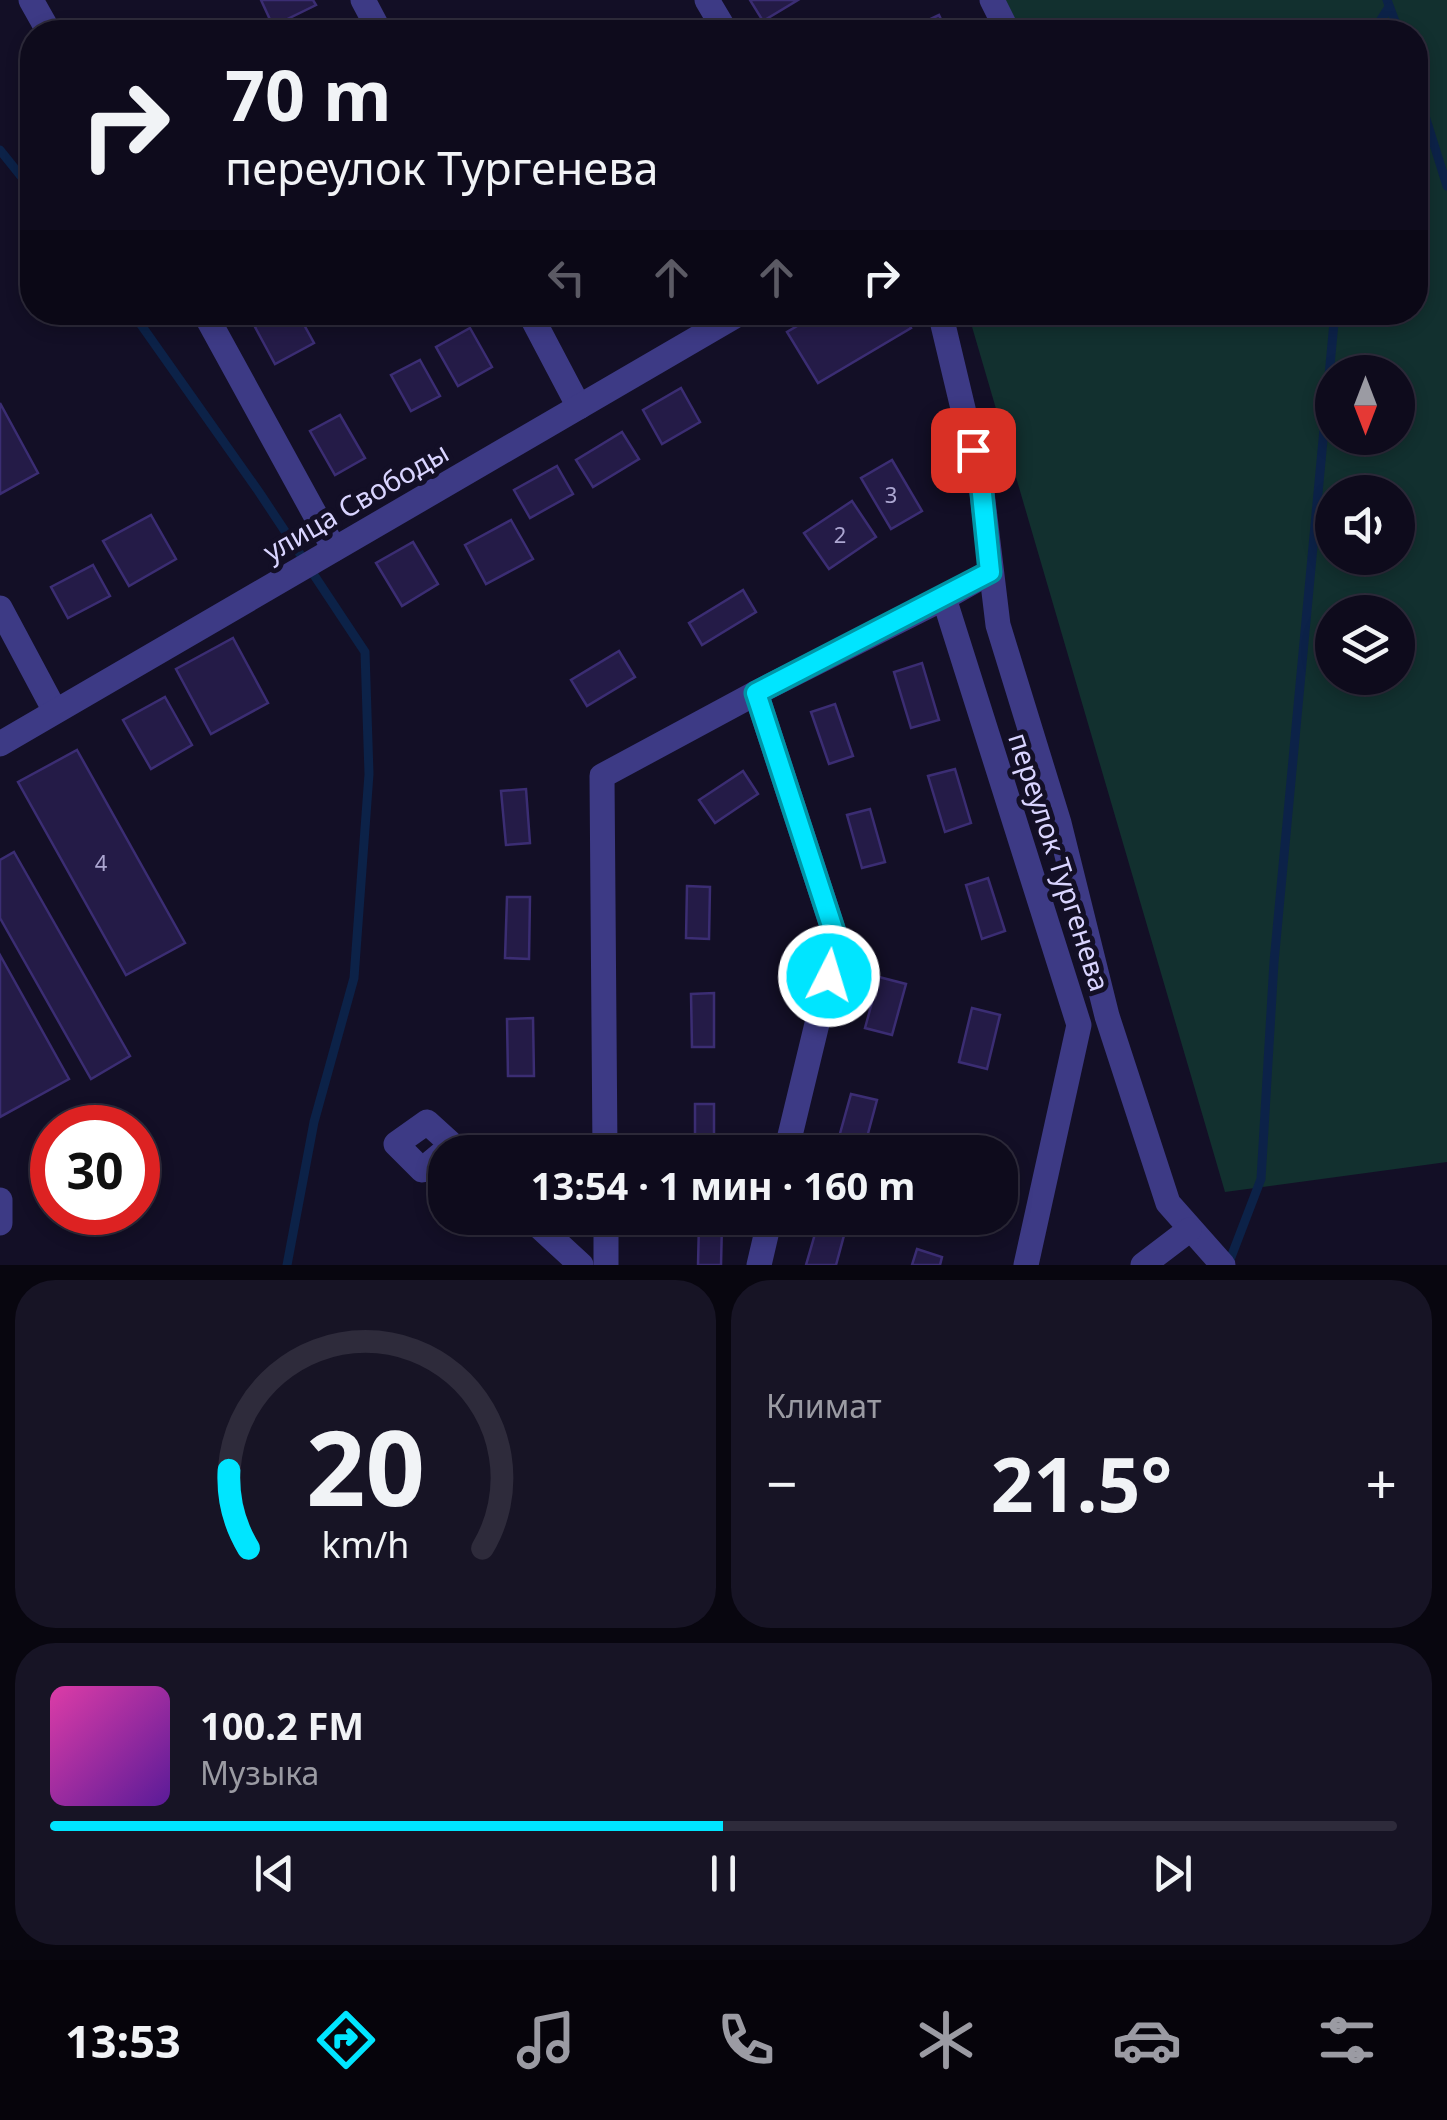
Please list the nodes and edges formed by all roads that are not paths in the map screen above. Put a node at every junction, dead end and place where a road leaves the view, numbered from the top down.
1 (211, 325) edge
2 (536, 325) edge
3 (720, 325) edge
4 (943, 325) edge
5 (579, 407) junction
6 (334, 549) junction
7 (990, 572) junction
8 (944, 598) junction
9 (0, 608) edge
10 (756, 693) junction
11 (56, 711) junction
12 (0, 744) edge
13 (1106, 1016) junction
14 (1079, 1025) junction
15 (605, 1135) edge
16 (790, 1135) edge
17 (0, 1200) edge
18 (0, 1223) edge
19 (1189, 1230) junction
20 (549, 1235) edge
21 (606, 1235) edge
22 (766, 1235) edge
23 (582, 1265) edge
24 (606, 1265) edge
25 (759, 1265) edge
26 (1026, 1265) edge
27 (1143, 1265) edge
28 (1223, 1265) edge

1 - 6 street
2 - 5 street
3 - 5 street, улица Свободы
4 - 7 street
5 - 6 street, улица Свободы
6 - 11 street, улица Свободы
7 - 8 street
7 - 13 street
8 - 10 street
8 - 14 street, переулок Тургенева
9 - 11 street
10 - 15 street
10 - 16 street
11 - 12 street, улица Свободы
13 - 14 street
13 - 19 street
14 - 26 street, переулок Тургенева
17 - 18 street
19 - 27 street
19 - 28 street
20 - 23 street
21 - 24 street
22 - 25 street

